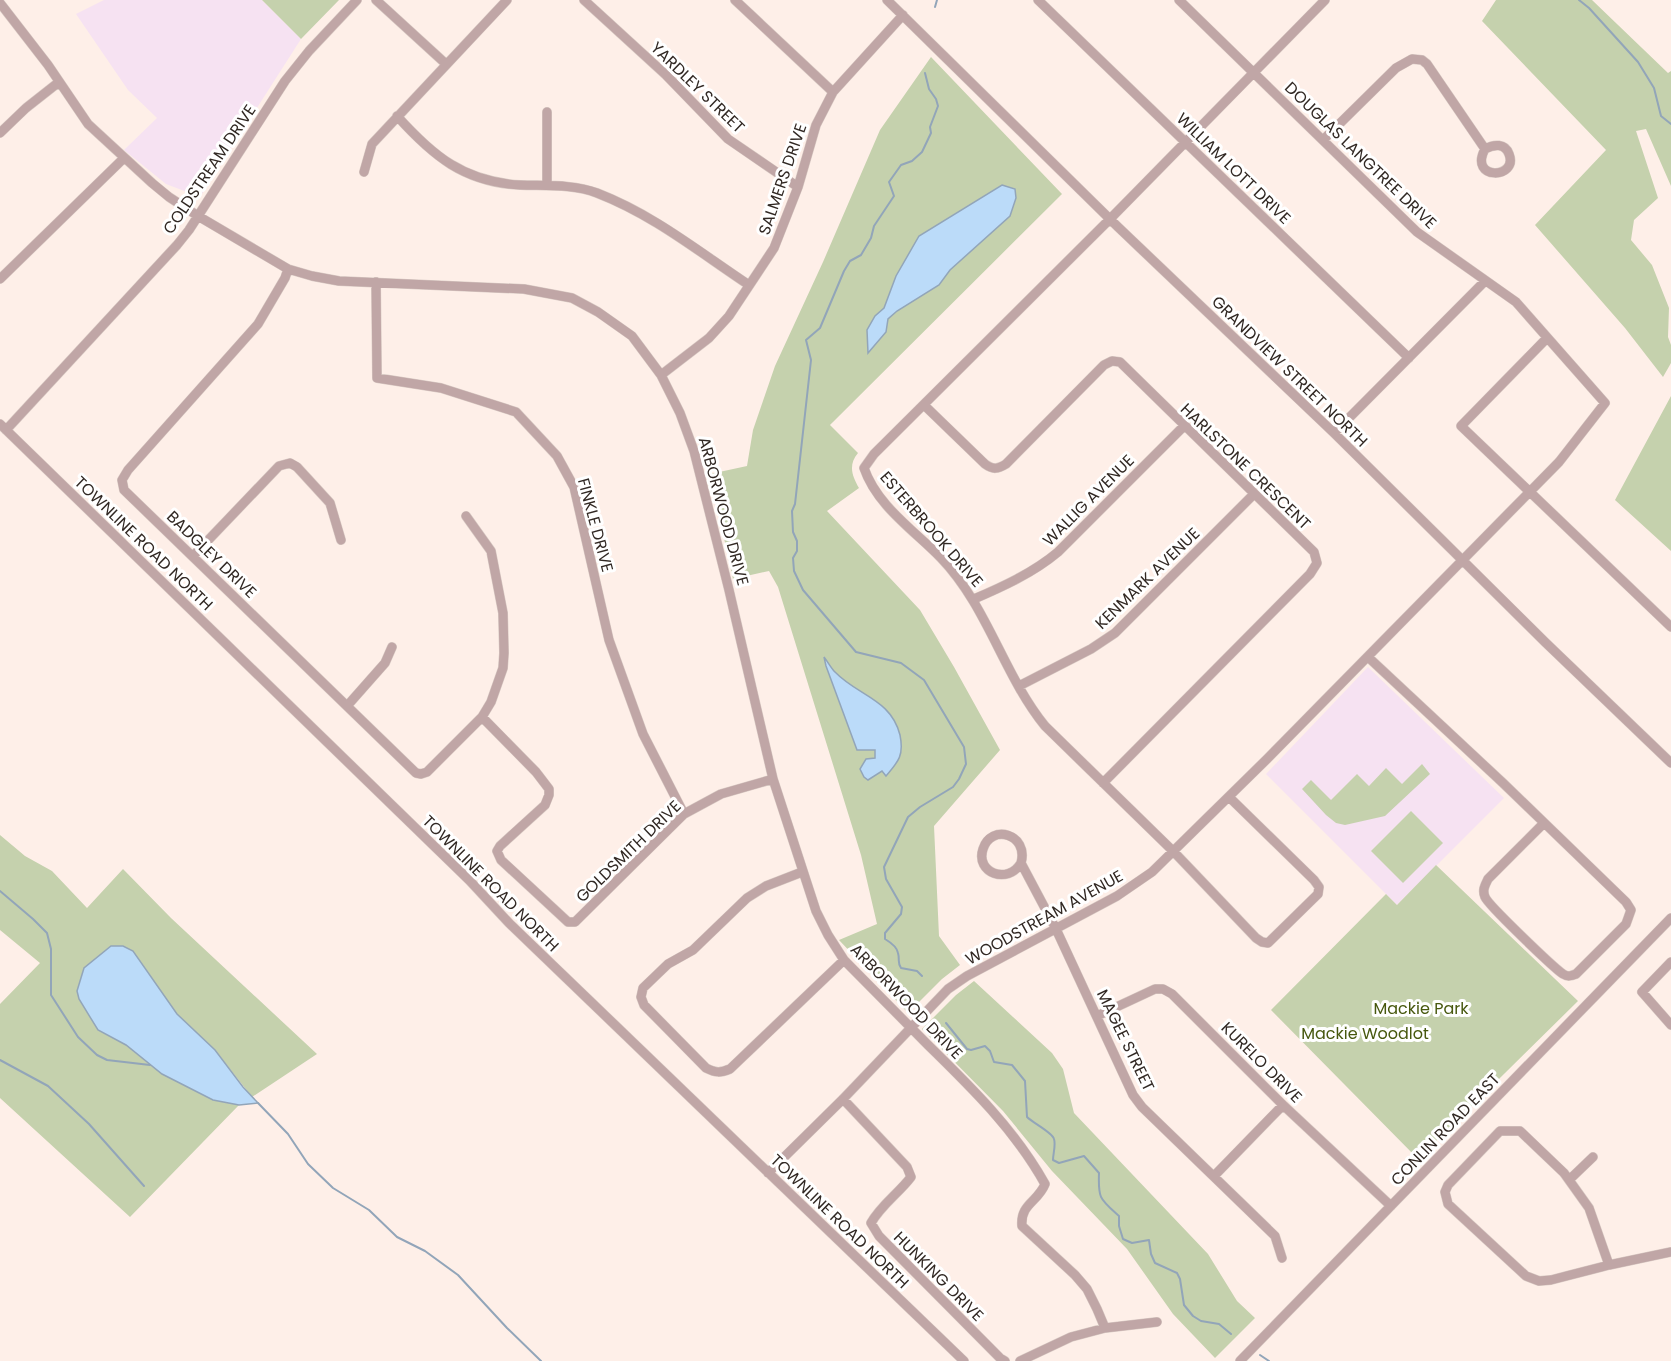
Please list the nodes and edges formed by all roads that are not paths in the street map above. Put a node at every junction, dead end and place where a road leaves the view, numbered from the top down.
1 (357, 0) edge
2 (376, 0) edge
3 (507, 0) edge
4 (584, 0) edge
5 (735, 0) edge
6 (887, 0) edge
7 (1038, 0) edge
8 (1179, 0) edge
9 (1323, 1) edge
10 (1, 2) edge
11 (903, 15) junction
12 (446, 64) junction
13 (1253, 72) junction
14 (59, 82) junction
15 (833, 92) junction
16 (547, 112) dead end
17 (397, 116) junction
18 (0, 133) edge
19 (1323, 140) junction
20 (1185, 143) junction
21 (1485, 149) dead end
22 (124, 158) junction
23 (364, 172) dead end
24 (547, 185) junction
25 (798, 187) junction
26 (198, 216) junction
27 (1110, 219) junction
28 (288, 269) junction
29 (0, 279) edge
30 (1485, 281) junction
31 (376, 282) junction
32 (749, 285) junction
33 (1547, 338) junction
34 (1409, 358) junction
35 (661, 375) junction
36 (924, 405) junction
37 (1184, 426) junction
38 (3, 427) edge
39 (1334, 433) junction
40 (1530, 492) junction
41 (1254, 494) junction
42 (466, 516) dead end
43 (341, 540) dead end
44 (193, 556) junction
45 (1462, 560) junction
46 (974, 599) junction
47 (1671, 627) edge
48 (392, 647) dead end
49 (1368, 657) junction
50 (1019, 686) junction
51 (347, 706) junction
52 (482, 717) junction
53 (1671, 763) edge
54 (773, 779) junction
55 (1103, 783) junction
56 (1229, 797) junction
57 (684, 814) junction
58 (1544, 823) junction
59 (1174, 852) junction
60 (1022, 863) junction
61 (802, 872) junction
62 (1671, 918) edge
63 (1056, 929) junction
64 (844, 960) junction
65 (1671, 962) edge
66 (1097, 1016) junction
67 (1671, 1025) edge
68 (911, 1028) junction
69 (843, 1099) junction
70 (1283, 1105) junction
71 (1593, 1157) dead end
72 (768, 1173) junction
73 (1214, 1176) junction
74 (1569, 1180) junction
75 (1391, 1206) junction
76 (1671, 1252) edge
77 (1282, 1258) dead end
78 (1609, 1265) junction
79 (1157, 1322) dead end
80 (1105, 1328) junction
81 (964, 1361) edge
82 (1005, 1361) edge
83 (1020, 1361) edge
84 (1240, 1361) edge

1 - 26 street, COLDSTREAM DRIVE
2 - 12 street
3 - 12 street
4 - 25 street, YARDLEY STREET
5 - 15 street
6 - 11 street, GRANDVIEW STREET NORTH
7 - 20 street, WILLIAM LOTT DRIVE
8 - 13 street, DOUGLAS LANGTREE DRIVE
9 - 13 street, ESTERBROOK DRIVE
10 - 14 street, ARBORWOOD DRIVE
11 - 15 street, SALMERS DRIVE
11 - 27 street, GRANDVIEW STREET NORTH
12 - 17 street
13 - 19 street, DOUGLAS LANGTREE DRIVE
13 - 20 street, ESTERBROOK DRIVE
14 - 18 street
14 - 22 street, ARBORWOOD DRIVE
15 - 25 street, SALMERS DRIVE
16 - 24 street
17 - 23 street
17 - 24 street
19 - 21 street
19 - 30 street, DOUGLAS LANGTREE DRIVE
20 - 27 street, ESTERBROOK DRIVE
20 - 34 street, WILLIAM LOTT DRIVE
22 - 26 street, ARBORWOOD DRIVE
22 - 29 street
24 - 32 street
25 - 32 street, SALMERS DRIVE
26 - 28 street, ARBORWOOD DRIVE
26 - 38 street, COLDSTREAM DRIVE
27 - 36 street, ESTERBROOK DRIVE
27 - 39 street, GRANDVIEW STREET NORTH
28 - 31 street, ARBORWOOD DRIVE
28 - 44 street, BADGLEY DRIVE
30 - 33 street, DOUGLAS LANGTREE DRIVE
30 - 34 street
31 - 35 street, ARBORWOOD DRIVE
31 - 57 street, FINKLE DRIVE
32 - 35 street, SALMERS DRIVE
33 - 40 street, DOUGLAS LANGTREE DRIVE
33 - 40 street
34 - 39 street
35 - 54 street, ARBORWOOD DRIVE
36 - 37 street, HARLSTONE CRESCENT
36 - 46 street, ESTERBROOK DRIVE
37 - 41 street, HARLSTONE CRESCENT
37 - 46 street, WALLIG AVENUE
38 - 72 street, TOWNLINE ROAD NORTH
39 - 45 street, GRANDVIEW STREET NORTH
40 - 45 street, DOUGLAS LANGTREE DRIVE
40 - 47 street
41 - 50 street, KENMARK AVENUE
41 - 55 street, HARLSTONE CRESCENT
42 - 52 street
43 - 44 street
44 - 51 street, BADGLEY DRIVE
45 - 49 street, WOODSTREAM AVENUE
45 - 53 street, GRANDVIEW STREET NORTH
46 - 50 street, ESTERBROOK DRIVE
48 - 51 street
49 - 56 street, WOODSTREAM AVENUE
49 - 58 street
50 - 55 street, ESTERBROOK DRIVE
51 - 52 street, BADGLEY DRIVE
52 - 57 street, GOLDSMITH DRIVE
54 - 57 street, GOLDSMITH DRIVE
54 - 61 street, ARBORWOOD DRIVE
55 - 59 street, ESTERBROOK DRIVE
56 - 59 street, WOODSTREAM AVENUE
56 - 59 street, ESTERBROOK DRIVE
58 - 58 street
59 - 63 street, WOODSTREAM AVENUE
60 - 60 street
60 - 63 street, MAGEE STREET
61 - 64 street, ARBORWOOD DRIVE
61 - 64 street
62 - 75 street, CONLIN ROAD EAST
63 - 66 street, MAGEE STREET
63 - 68 street, WOODSTREAM AVENUE
64 - 68 street, ARBORWOOD DRIVE
65 - 67 street
66 - 70 street, KURELO DRIVE
66 - 73 street, MAGEE STREET
68 - 69 street, WOODSTREAM AVENUE
68 - 80 street, ARBORWOOD DRIVE
69 - 72 street, WOODSTREAM AVENUE
69 - 82 street, HUNKING DRIVE
70 - 73 street
70 - 75 street, KURELO DRIVE
71 - 74 street
72 - 81 street, TOWNLINE ROAD NORTH
73 - 77 street, MAGEE STREET
74 - 78 street
74 - 78 street
75 - 84 street, CONLIN ROAD EAST
76 - 78 street
79 - 80 street
80 - 83 street

